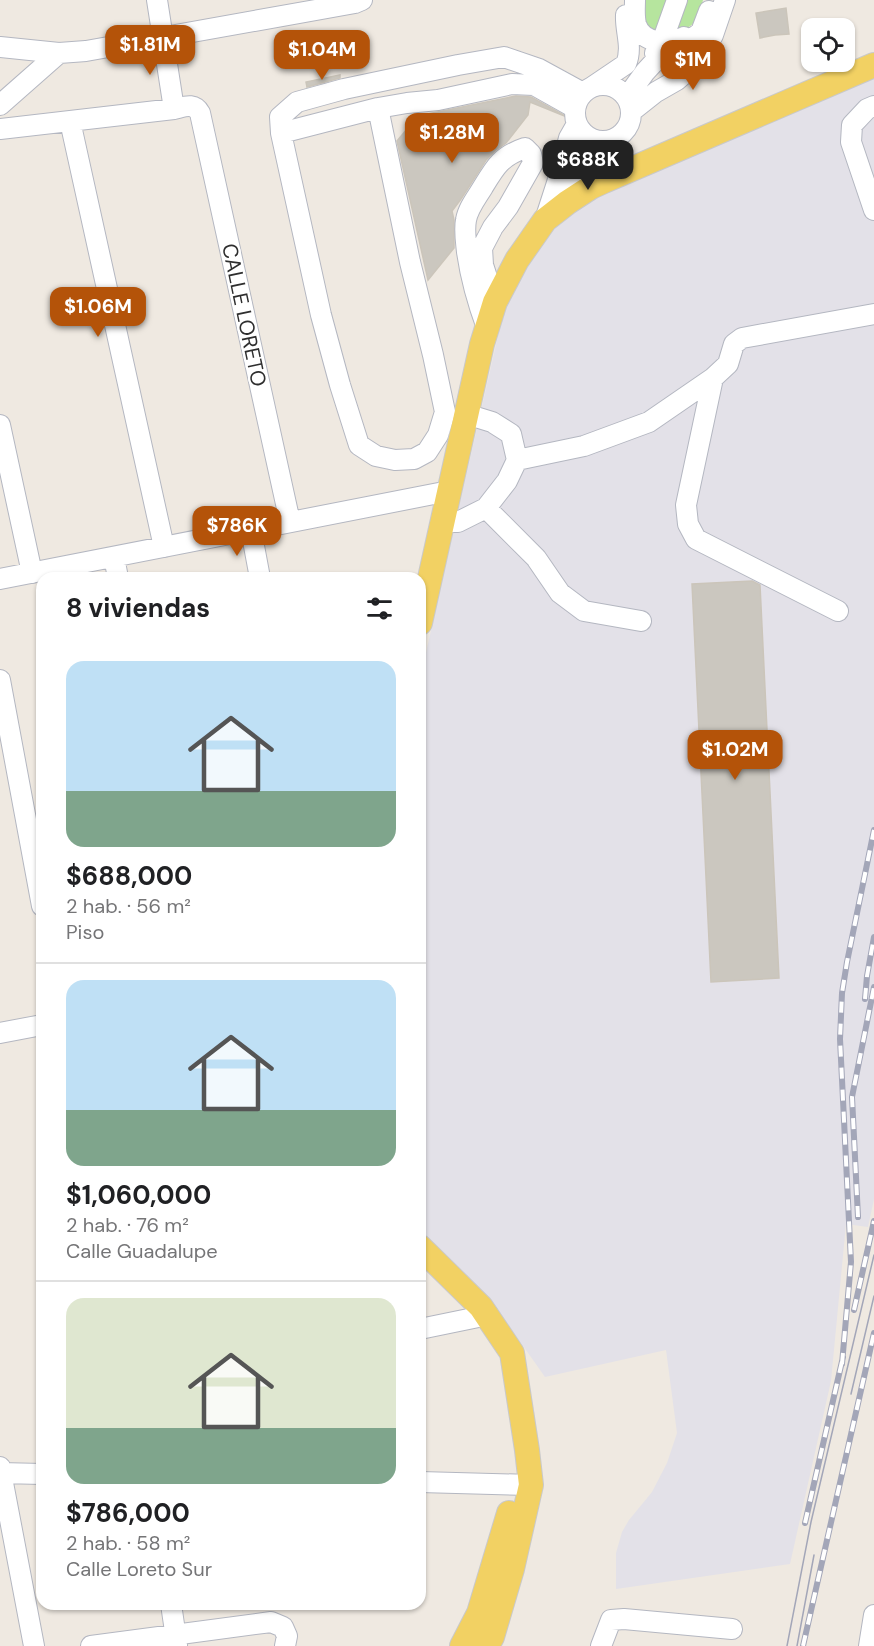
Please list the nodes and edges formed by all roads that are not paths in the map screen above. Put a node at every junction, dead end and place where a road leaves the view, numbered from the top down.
1 (157, 0) edge
2 (362, 0) edge
3 (628, 0) edge
4 (636, 0) edge
5 (677, 0) edge
6 (707, 0) edge
7 (712, 0) edge
8 (725, 0) edge
9 (304, 6) edge
10 (164, 37) junction
11 (662, 42) junction
12 (0, 47) edge
13 (59, 53) junction
14 (504, 57) junction
15 (874, 65) edge
16 (498, 87) junction
17 (623, 98) junction
18 (582, 103) junction
19 (0, 105) edge
20 (874, 106) edge
21 (378, 108) junction
22 (174, 109) junction
23 (70, 122) junction
24 (0, 129) edge
25 (281, 133) junction
26 (600, 141) junction
27 (874, 210) edge
28 (545, 220) junction
29 (474, 250) junction
30 (495, 302) junction
31 (874, 314) edge
32 (487, 328) junction
33 (713, 378) junction
34 (466, 414) junction
35 (0, 425) edge
36 (517, 460) junction
37 (449, 491) junction
38 (486, 508) junction
39 (290, 522) junction
40 (442, 522) junction
41 (251, 530) junction
42 (164, 547) junction
43 (114, 557) junction
44 (36, 572) edge
45 (37, 572) edge
46 (117, 572) edge
47 (259, 572) edge
48 (32, 573) junction
49 (0, 579) edge
50 (426, 595) edge
51 (838, 611) dead end
52 (641, 621) dead end
53 (0, 680) edge
54 (36, 874) edge
55 (36, 1026) edge
56 (0, 1033) edge
57 (426, 1253) edge
58 (488, 1315) junction
59 (426, 1328) edge
60 (0, 1471) edge
61 (36, 1474) edge
62 (426, 1482) edge
63 (525, 1485) junction
64 (172, 1610) edge
65 (874, 1615) edge
66 (732, 1629) dead end
67 (177, 1640) edge
68 (286, 1641) edge
69 (492, 1643) edge
70 (34, 1646) edge
71 (91, 1646) edge
72 (462, 1646) edge
73 (601, 1646) edge
74 (869, 1646) edge

1 - 10 street
2 - 9 street
3 - 18 street
4 - 11 street
5 - 11 street
6 - 11 street
7 - 17 street
8 - 17 street
9 - 10 street
10 - 13 street
10 - 22 street
11 - 17 street
12 - 13 street
13 - 19 street
14 - 16 street
14 - 18 street
14 - 25 street
15 - 28 main road
16 - 18 street
16 - 21 street
17 - 18 street
17 - 26 street
18 - 26 street
18 - 28 street
20 - 27 street
21 - 25 street
21 - 25 street
22 - 23 street
22 - 39 street, CALLE LORETO
23 - 24 street
23 - 42 street
26 - 28 street
28 - 30 main road
29 - 29 street
29 - 30 street
29 - 32 street
30 - 32 main road
31 - 33 street
32 - 34 main road
33 - 36 street
33 - 51 street
34 - 36 street
34 - 37 main road
35 - 48 street
36 - 38 street
37 - 39 street
37 - 40 main road
38 - 40 street
38 - 52 street
39 - 41 street
40 - 50 main road
41 - 42 street
41 - 47 street
42 - 43 street
43 - 45 street
43 - 46 street
44 - 48 street
48 - 49 street
53 - 54 street
55 - 56 street
57 - 58 main road
58 - 59 street
58 - 63 main road
60 - 61 street
60 - 70 street
62 - 63 street
63 - 69 main road
63 - 72 main road
64 - 67 street
65 - 74 street
66 - 73 street
67 - 68 street
67 - 71 street

